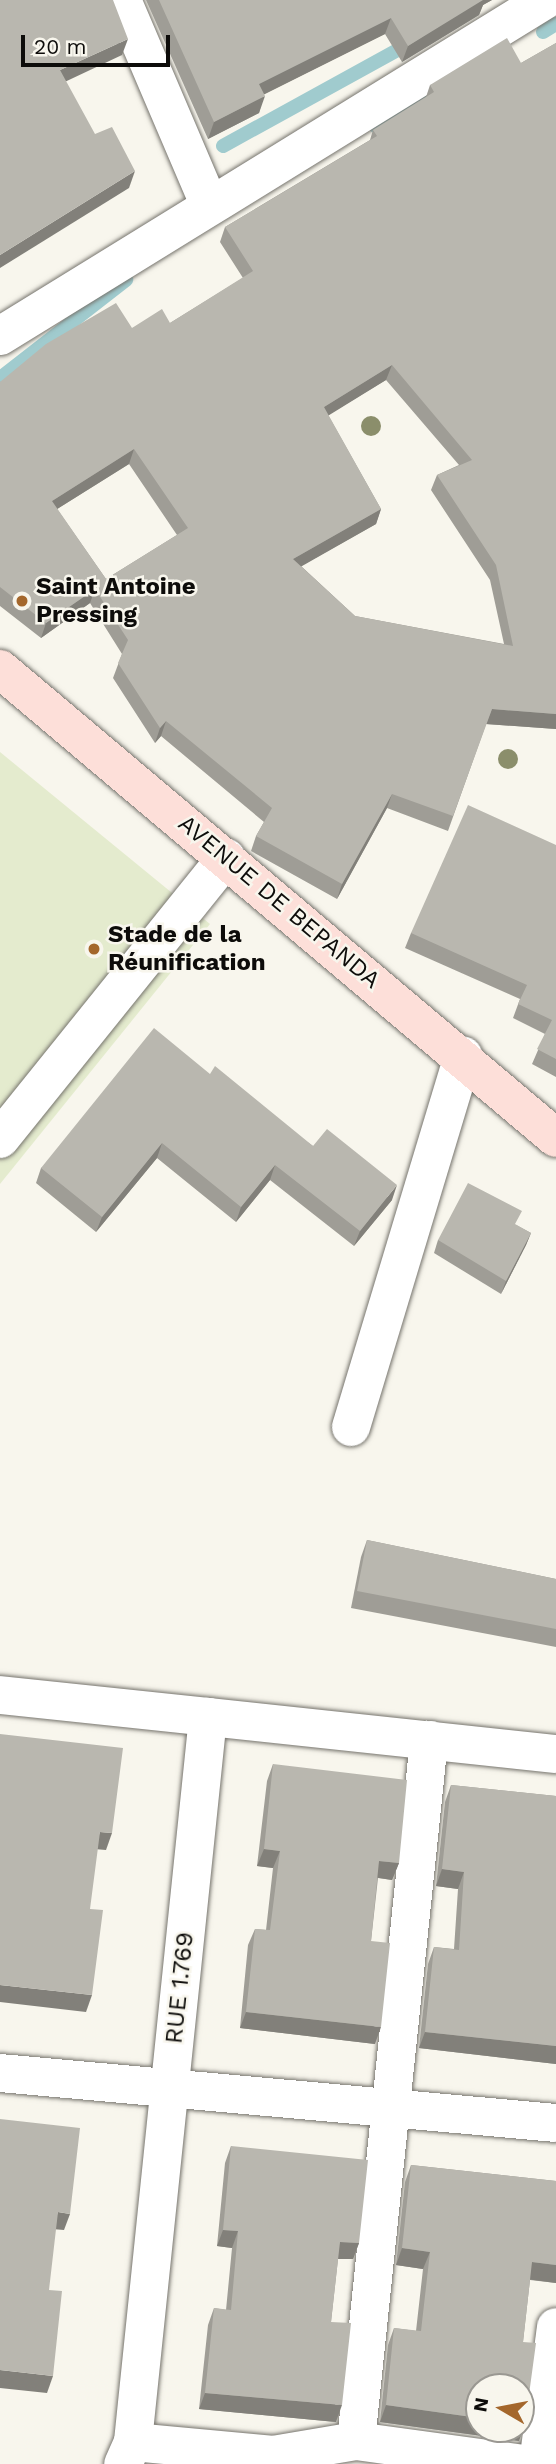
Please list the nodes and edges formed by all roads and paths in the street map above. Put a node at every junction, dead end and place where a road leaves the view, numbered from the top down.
1 (122, 0) edge
2 (545, 0) edge
3 (208, 202) junction
4 (0, 336) edge
5 (0, 669) edge
6 (226, 858) junction
7 (463, 1056) junction
8 (556, 1138) edge
9 (0, 1139) edge
10 (351, 1427) dead end
11 (0, 1695) edge
12 (208, 1717) junction
13 (429, 1740) junction
14 (556, 1754) edge
15 (0, 2073) edge
16 (170, 2090) junction
17 (391, 2109) junction
18 (556, 2123) edge
19 (556, 2327) edge
20 (356, 2441) junction
21 (128, 2453) edge
22 (524, 2464) edge
23 (538, 2464) edge

1 - 3 street
2 - 3 street
3 - 4 street
5 - 6 main road, AVENUE DE BEPANDA
6 - 7 main road, AVENUE DE BEPANDA
6 - 9 street
7 - 8 main road, AVENUE DE BEPANDA
7 - 10 street
11 - 12 street
12 - 13 street
12 - 16 street, RUE 1.769
13 - 14 street
13 - 17 street
15 - 16 street
16 - 17 street
16 - 21 street, RUE 1.769
17 - 18 street
17 - 20 street
19 - 23 street
20 - 21 street
20 - 22 street

